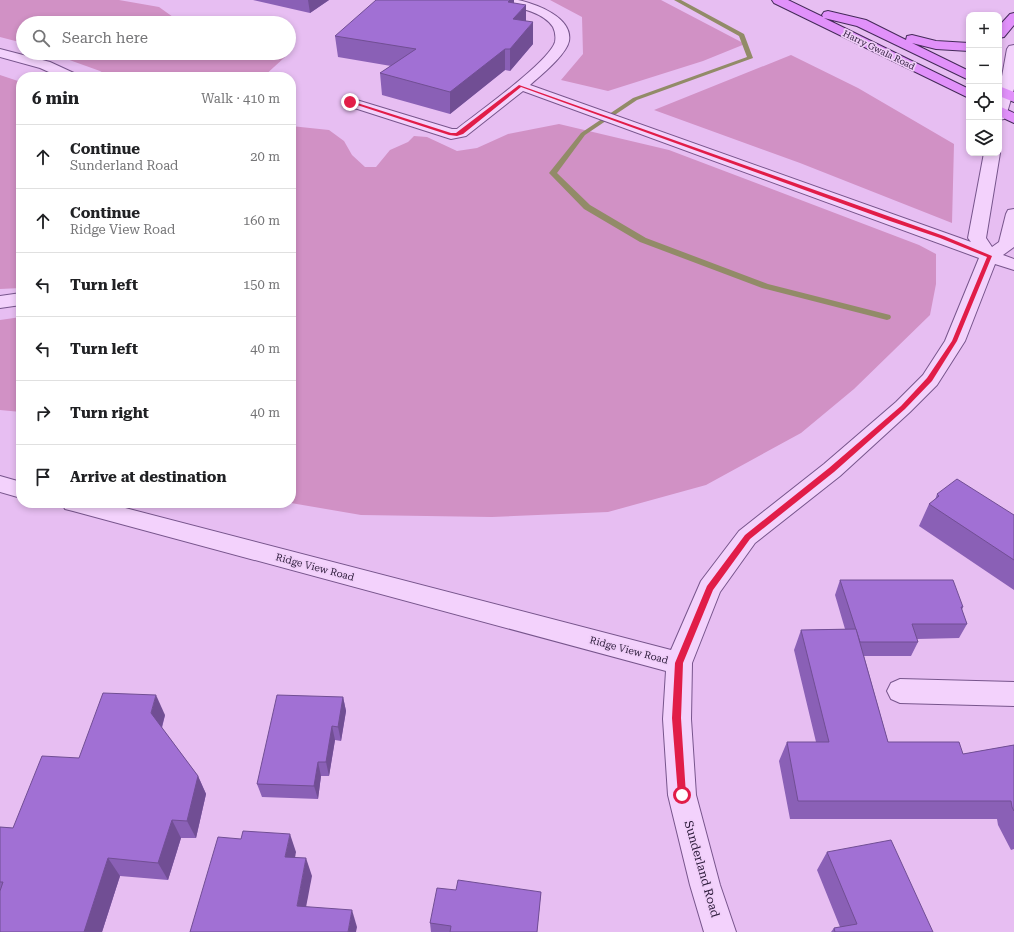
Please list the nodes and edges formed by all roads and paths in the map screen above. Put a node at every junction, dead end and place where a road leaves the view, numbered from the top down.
1 (499, 0) edge
2 (784, 2) edge
3 (1014, 17) edge
4 (861, 23) junction
5 (1002, 31) edge
6 (966, 47) edge
7 (1014, 49) edge
8 (0, 53) edge
9 (16, 57) edge
10 (26, 60) edge
11 (60, 72) edge
12 (966, 75) edge
13 (521, 86) junction
14 (966, 93) edge
15 (1006, 94) edge
16 (350, 102) dead end
17 (1002, 106) edge
18 (1002, 113) edge
19 (1014, 119) edge
20 (991, 156) edge
21 (1014, 214) edge
22 (989, 256) junction
23 (1014, 265) edge
24 (16, 300) edge
25 (0, 302) edge
26 (0, 484) edge
27 (16, 489) edge
28 (109, 508) edge
29 (679, 663) junction
30 (900, 691) dead end
31 (1014, 694) edge
32 (720, 932) edge

1 - 13 street
2 - 4 main road, Harry Gwala Road
2 - 14 main road, Harry Gwala Road
3 - 5 main road
4 - 6 main road
4 - 12 main road, Harry Gwala Road
7 - 15 street
8 - 9 street
10 - 11 street
13 - 16 street
13 - 22 street
15 - 17 street
18 - 19 main road
20 - 22 street
21 - 22 street
22 - 23 street
22 - 29 street, Ridge View Road
24 - 25 street
26 - 27 street
28 - 29 street, Ridge View Road
29 - 32 street, Sunderland Road
30 - 31 street

